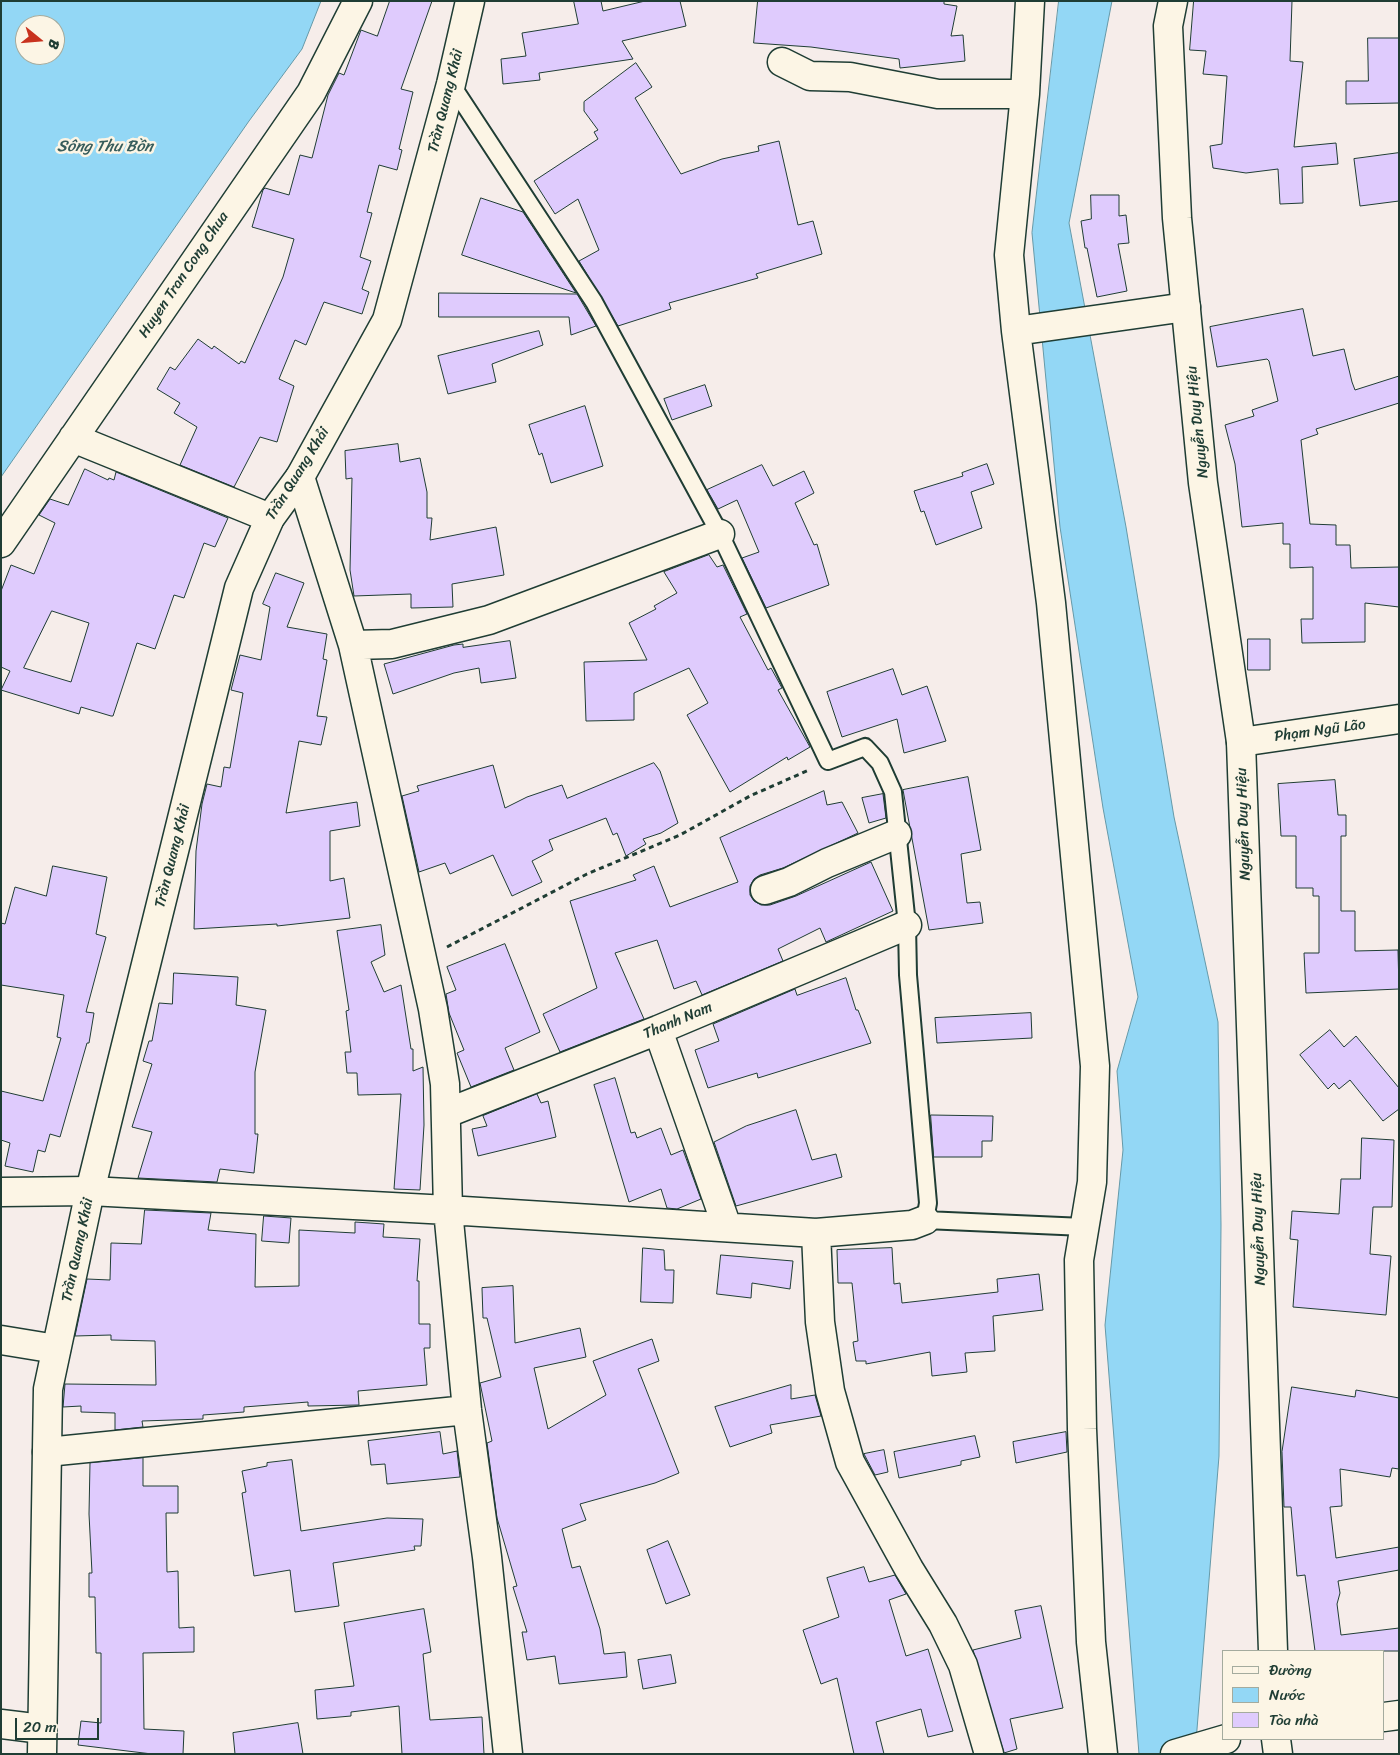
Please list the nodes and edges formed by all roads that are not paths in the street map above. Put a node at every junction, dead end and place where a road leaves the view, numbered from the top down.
1 (358, 1) edge
2 (470, 1) edge
3 (1030, 1) edge
4 (1173, 1) edge
5 (782, 62) dead end
6 (451, 84) junction
7 (1025, 94) junction
8 (1186, 307) junction
9 (1016, 331) junction
10 (73, 438) junction
11 (300, 477) junction
12 (270, 518) junction
13 (720, 534) junction
14 (1, 543) edge
15 (352, 645) junction
16 (1399, 720) edge
17 (1241, 742) junction
18 (898, 834) junction
19 (765, 890) dead end
20 (907, 925) junction
21 (658, 1030) junction
22 (447, 1113) junction
23 (90, 1191) junction
24 (1, 1192) edge
25 (448, 1210) junction
26 (925, 1220) junction
27 (727, 1227) junction
28 (1084, 1227) junction
29 (816, 1233) junction
30 (1, 1340) edge
31 (56, 1349) junction
32 (467, 1410) junction
33 (47, 1452) junction
34 (1274, 1650) edge
35 (1399, 1715) edge
36 (1385, 1717) edge
37 (1, 1724) edge
38 (1222, 1740) edge
39 (1276, 1740) edge
40 (42, 1741) edge
41 (508, 1754) edge
42 (989, 1754) edge
43 (1103, 1754) edge
44 (1175, 1754) edge
45 (1278, 1754) edge

1 - 10 street, Huyen Tran Cong Chua
2 - 6 street, Trần Quang Khải
3 - 7 street
4 - 8 street, Nguyễn Duy Hiệu
5 - 7 street
6 - 11 street, Trần Quang Khải
6 - 13 lane
7 - 9 street
8 - 9 street
8 - 17 street, Nguyễn Duy Hiệu
9 - 28 street
10 - 12 street
10 - 14 street, Huyen Tran Cong Chua
11 - 12 street, Trần Quang Khải
11 - 15 street
12 - 23 street, Trần Quang Khải
13 - 15 street
13 - 18 lane
15 - 22 street
16 - 17 street, Phạm Ngũ Lão
17 - 34 street, Nguyễn Duy Hiệu
18 - 19 street
18 - 20 lane
20 - 21 street, Thanh Nam
20 - 26 lane
21 - 22 street, Thanh Nam
21 - 27 street
22 - 25 street
23 - 24 street
23 - 25 street
23 - 31 street, Trần Quang Khải
25 - 27 street
25 - 32 street
26 - 28 lane
26 - 29 street
27 - 29 street
28 - 43 street
29 - 42 street
30 - 31 street
31 - 33 street, Trần Quang Khải
32 - 33 street
32 - 41 street
33 - 40 street, Trần Quang Khải
35 - 36 street
37 - 40 street
38 - 44 street
39 - 45 street

